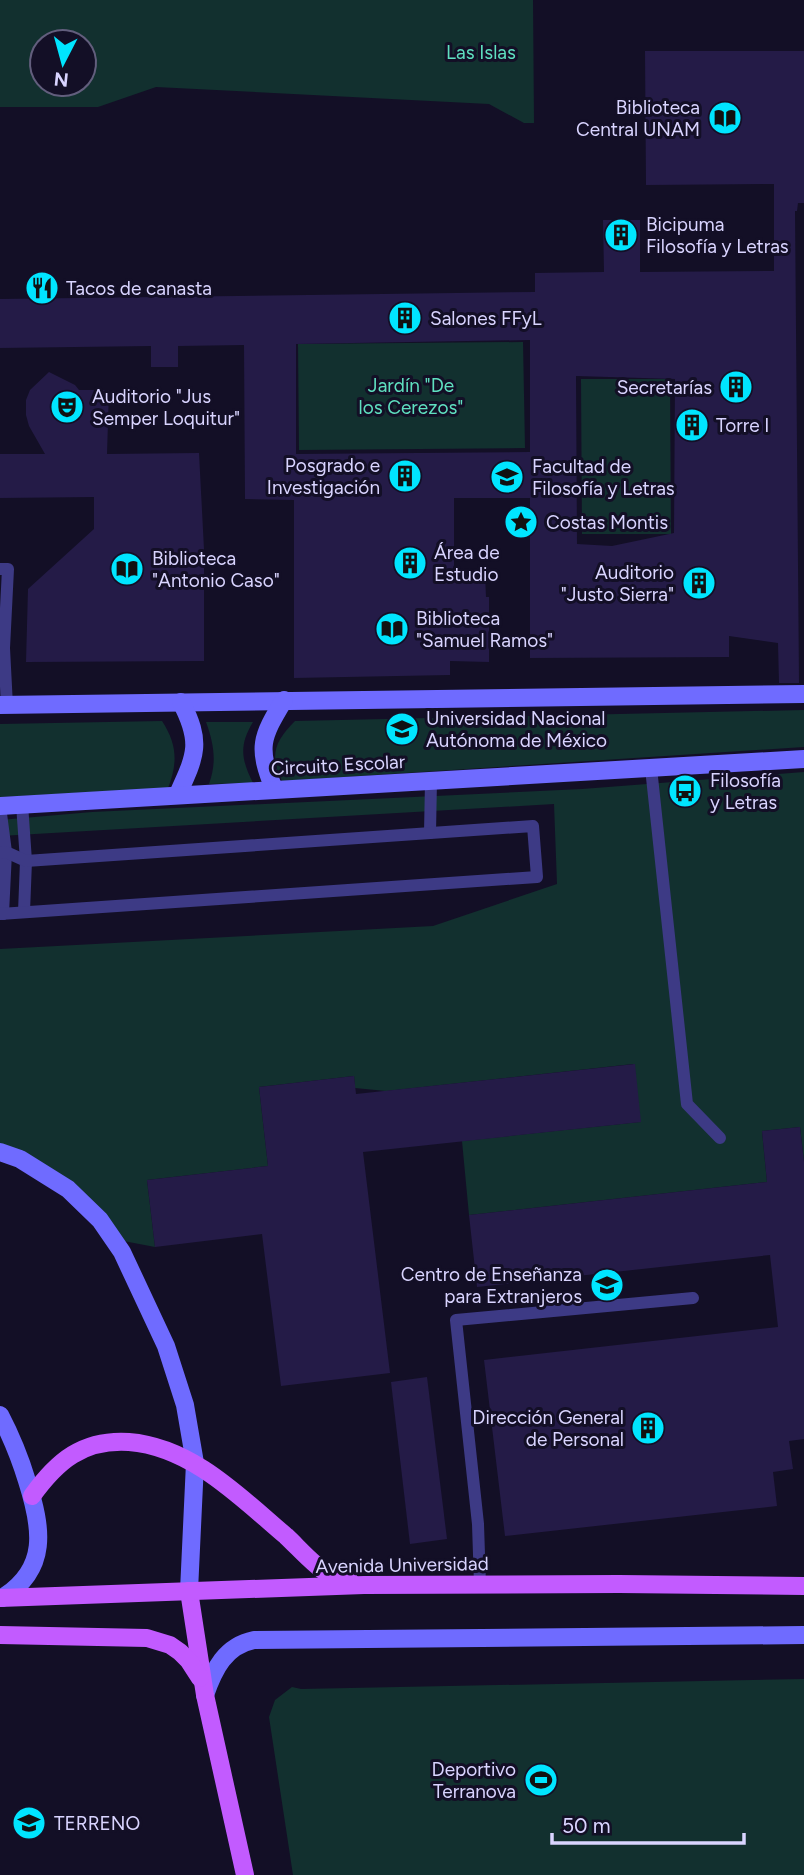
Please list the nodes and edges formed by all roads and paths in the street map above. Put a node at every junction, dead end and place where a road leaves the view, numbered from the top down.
1 (0, 569) edge
2 (2, 648) edge
3 (804, 694) edge
4 (284, 700) junction
5 (181, 702) junction
6 (4, 705) edge
7 (804, 759) edge
8 (651, 768) junction
9 (431, 781) junction
10 (274, 789) junction
11 (178, 794) junction
12 (22, 804) junction
13 (0, 806) edge
14 (430, 833) junction
15 (3, 853) edge
16 (26, 862) junction
17 (24, 912) junction
18 (2, 914) edge
19 (720, 1138) dead end
20 (0, 1152) edge
21 (694, 1298) dead end
22 (0, 1415) edge
23 (195, 1463) junction
24 (32, 1496) junction
25 (363, 1585) junction
26 (480, 1585) junction
27 (804, 1586) edge
28 (188, 1591) junction
29 (1, 1598) edge
30 (0, 1635) edge
31 (804, 1635) edge
32 (205, 1695) junction
33 (245, 1875) edge

1 - 2 lane
2 - 6 lane
3 - 4 street
4 - 5 street
4 - 10 street
5 - 6 street
5 - 11 street
7 - 8 street, Circuito Escolar
8 - 9 street, Circuito Escolar
8 - 19 lane
9 - 10 street, Circuito Escolar
9 - 14 lane
10 - 11 street, Circuito Escolar
11 - 12 street, Circuito Escolar
12 - 13 street, Circuito Escolar
12 - 16 lane
13 - 15 lane
14 - 16 lane
14 - 17 lane
15 - 16 lane
15 - 18 lane
16 - 17 lane
17 - 18 lane
20 - 23 street
21 - 26 lane
22 - 24 street
23 - 24 main road
23 - 25 main road
23 - 28 street
24 - 29 street
25 - 26 main road, Avenida Universidad
25 - 28 main road, Avenida Universidad
26 - 27 main road, Avenida Universidad
28 - 29 main road, Avenida Universidad
28 - 32 main road
30 - 32 main road
31 - 32 street
32 - 33 main road

